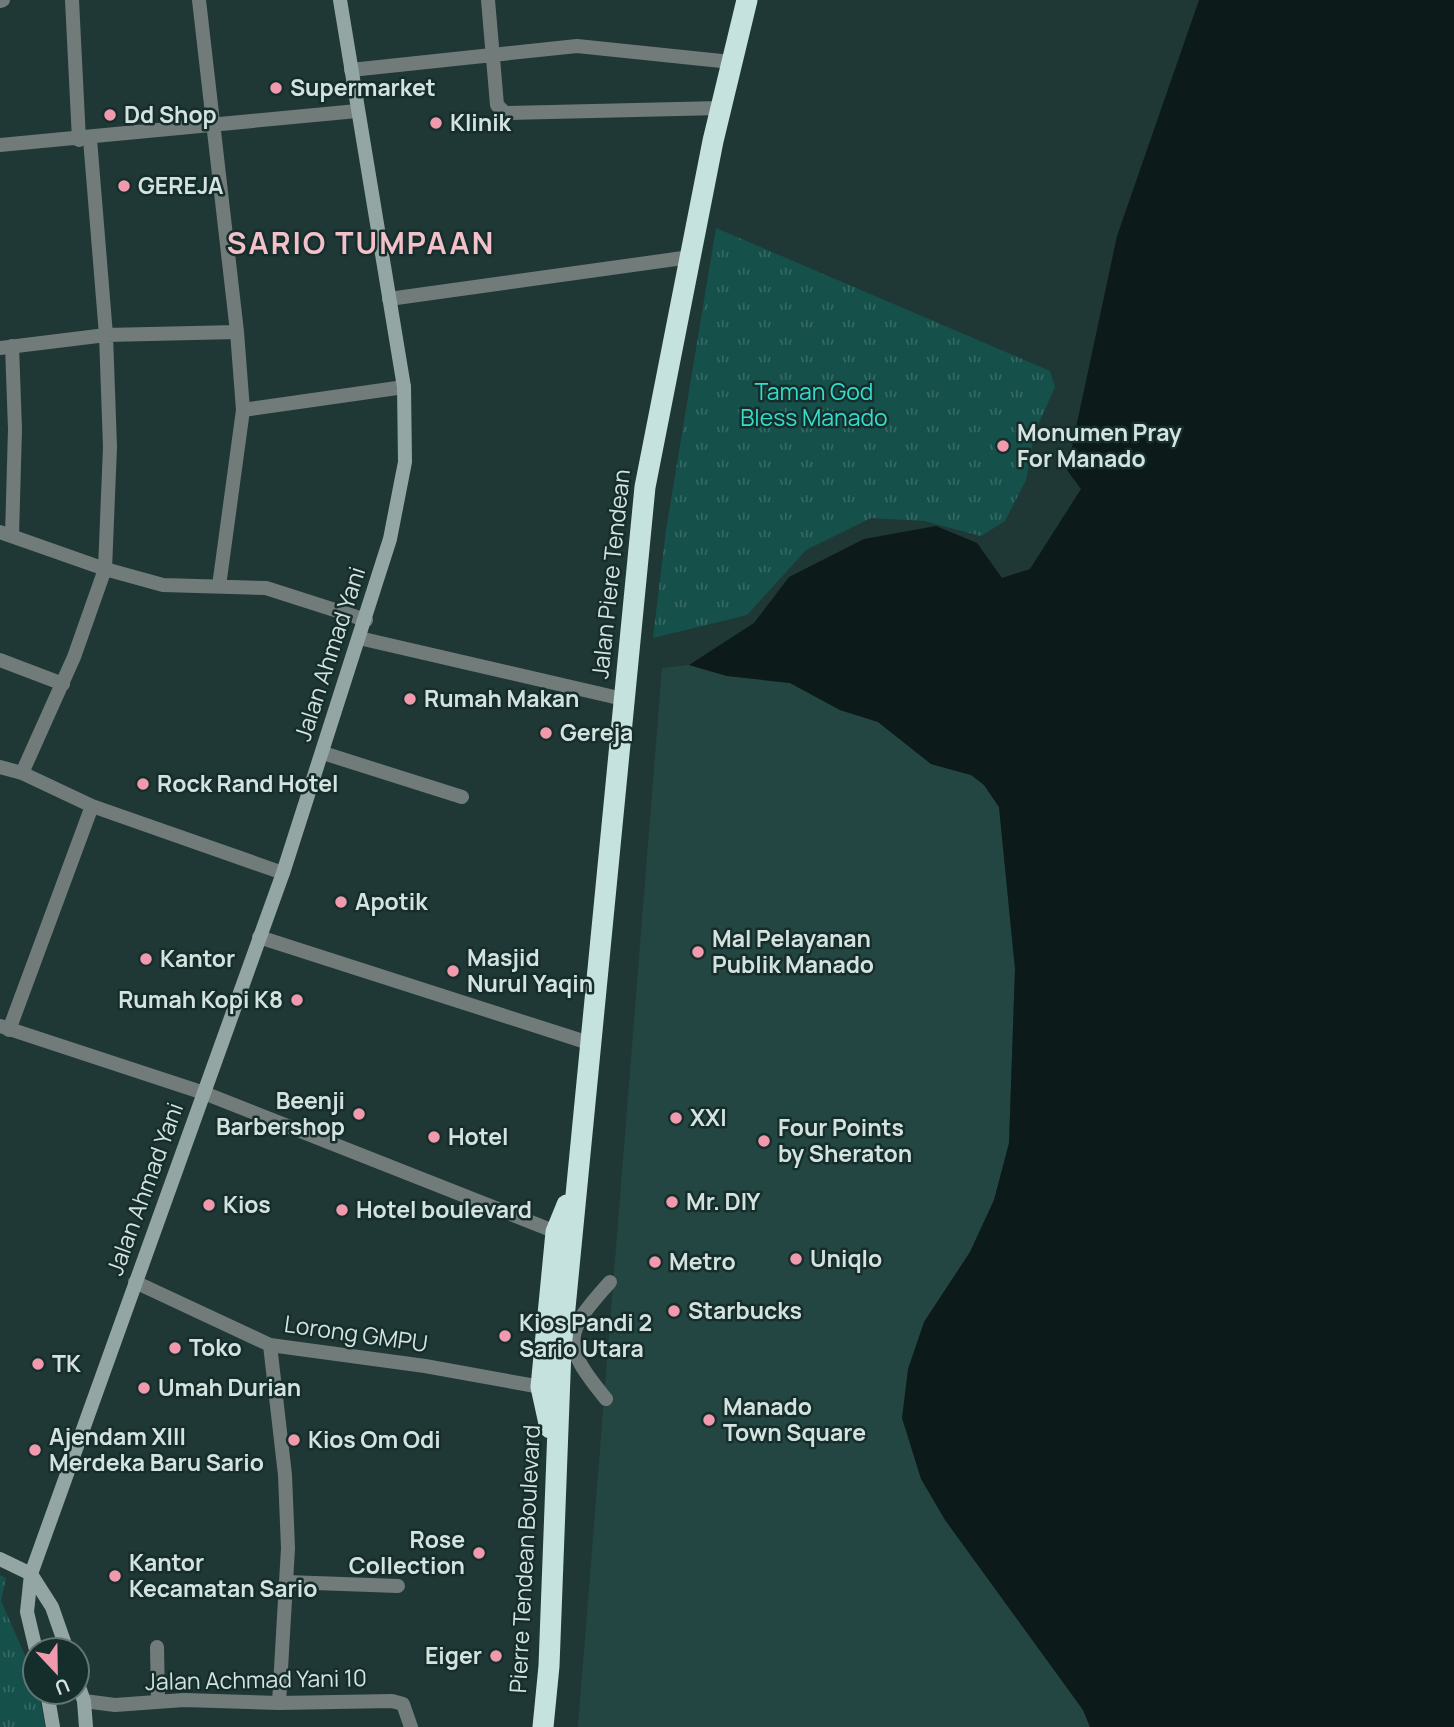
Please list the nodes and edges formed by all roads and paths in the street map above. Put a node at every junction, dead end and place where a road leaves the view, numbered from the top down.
1 (72, 0) edge
2 (199, 0) edge
3 (340, 0) edge
4 (488, 0) edge
5 (747, 0) edge
6 (491, 56) junction
7 (731, 62) junction
8 (351, 70) junction
9 (721, 107) junction
10 (356, 111) junction
11 (212, 123) junction
12 (84, 139) junction
13 (0, 145) edge
14 (690, 257) junction
15 (389, 299) junction
16 (237, 331) junction
17 (106, 335) junction
18 (6, 347) edge
19 (404, 387) junction
20 (243, 410) junction
21 (6, 534) edge
22 (104, 569) junction
23 (219, 586) junction
24 (366, 620) junction
25 (359, 638) junction
26 (0, 660) edge
27 (63, 684) junction
28 (623, 699) junction
29 (323, 752) junction
30 (0, 767) edge
31 (22, 773) junction
32 (462, 797) dead end
33 (92, 806) junction
34 (283, 873) junction
35 (259, 937) junction
36 (4, 1028) edge
37 (589, 1042) junction
38 (204, 1093) junction
39 (579, 1162) junction
40 (556, 1232) junction
41 (135, 1282) junction
42 (610, 1282) dead end
43 (566, 1293) junction
44 (582, 1313) junction
45 (270, 1345) junction
46 (578, 1366) junction
47 (553, 1386) junction
48 (606, 1399) dead end
49 (0, 1559) edge
50 (31, 1574) junction
51 (287, 1582) junction
52 (398, 1586) dead end
53 (33, 1636) edge
54 (62, 1636) edge
55 (156, 1660) dead end
56 (158, 1700) junction
57 (91, 1702) edge
58 (279, 1703) junction
59 (49, 1706) edge
60 (84, 1706) edge
61 (53, 1727) edge
62 (86, 1727) edge
63 (411, 1727) edge
64 (543, 1727) edge

1 - 12 street
2 - 11 street
3 - 8 main road, Jalan Ahmad Yani
4 - 6 street
5 - 7 highway, Jalan Piere Tendean
6 - 7 street
6 - 8 street
6 - 9 street
7 - 9 highway, Jalan Piere Tendean
8 - 10 main road, Jalan Ahmad Yani
9 - 14 highway, Jalan Piere Tendean
10 - 11 street
10 - 15 main road, Jalan Ahmad Yani
11 - 12 street
11 - 16 street
12 - 13 street
12 - 17 street
14 - 15 street
14 - 28 highway, Jalan Piere Tendean
15 - 19 main road, Jalan Ahmad Yani
16 - 17 street
16 - 20 street
17 - 18 street
17 - 22 street
18 - 21 street
19 - 20 street
19 - 24 main road, Jalan Ahmad Yani
20 - 23 street
21 - 22 street
22 - 23 street
22 - 27 street
23 - 24 street
24 - 25 main road, Jalan Ahmad Yani
25 - 28 street
25 - 29 main road, Jalan Ahmad Yani
26 - 27 street
27 - 31 street
28 - 37 highway, Jalan Piere Tendean
29 - 32 street
29 - 34 main road, Jalan Ahmad Yani
30 - 31 street
31 - 33 street
33 - 34 street
33 - 36 street
34 - 35 main road, Jalan Ahmad Yani
35 - 37 street
35 - 38 main road, Jalan Ahmad Yani
36 - 38 street
37 - 39 highway, Jalan Piere Tendean
38 - 40 street
38 - 41 main road, Jalan Ahmad Yani
39 - 40 highway, Jalan Piere Tendean
39 - 43 highway, Jalan Piere Tendean
40 - 47 highway, Jalan Piere Tendean
41 - 45 street, Lorong GMPU
41 - 50 main road, Jalan Ahmad Yani
42 - 44 street
43 - 44 street
43 - 47 highway, Jalan Piere Tendean
44 - 46 street
45 - 47 street, Lorong GMPU
45 - 51 street
46 - 47 street
46 - 48 street
47 - 64 highway, Pierre Tendean Boulevard
49 - 50 main road
50 - 53 main road, Jalan Ahmad Yani
50 - 54 main road
51 - 52 street
51 - 58 street
55 - 56 street
56 - 57 street, Jalan Achmad Yani 10
56 - 58 street, Jalan Achmad Yani 10
58 - 63 street, Jalan Achmad Yani 10
59 - 61 main road
60 - 62 main road

